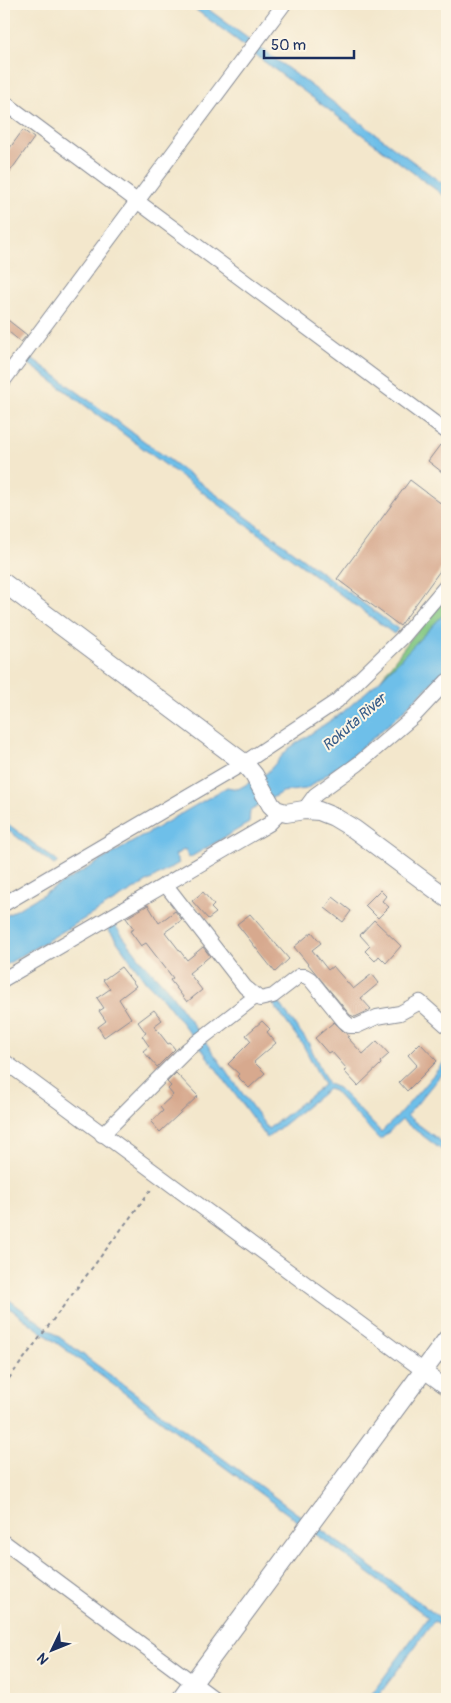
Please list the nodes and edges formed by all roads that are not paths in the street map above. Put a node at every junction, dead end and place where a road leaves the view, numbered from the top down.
1 (284, 4) edge
2 (4, 102) edge
3 (137, 201) junction
4 (4, 380) edge
5 (447, 432) edge
6 (4, 583) edge
7 (447, 585) edge
8 (447, 681) edge
9 (249, 769) junction
10 (276, 809) junction
11 (304, 810) junction
12 (165, 884) junction
13 (447, 898) edge
14 (4, 904) edge
15 (4, 978) edge
16 (256, 996) junction
17 (447, 1026) edge
18 (4, 1061) edge
19 (102, 1135) junction
20 (447, 1339) edge
21 (424, 1370) junction
22 (447, 1388) edge
23 (4, 1542) edge
24 (193, 1683) junction
25 (181, 1699) edge
26 (215, 1699) edge

1 - 3 street
2 - 3 street
3 - 4 street
3 - 5 street
6 - 9 street
7 - 9 street
8 - 11 street
9 - 10 street
9 - 14 street
10 - 11 street
10 - 12 street
11 - 13 street
12 - 15 street
12 - 16 street
16 - 17 street
16 - 19 street
18 - 19 street
19 - 21 street
20 - 21 street
21 - 22 street
21 - 24 street
23 - 24 street
24 - 25 street
24 - 26 street

